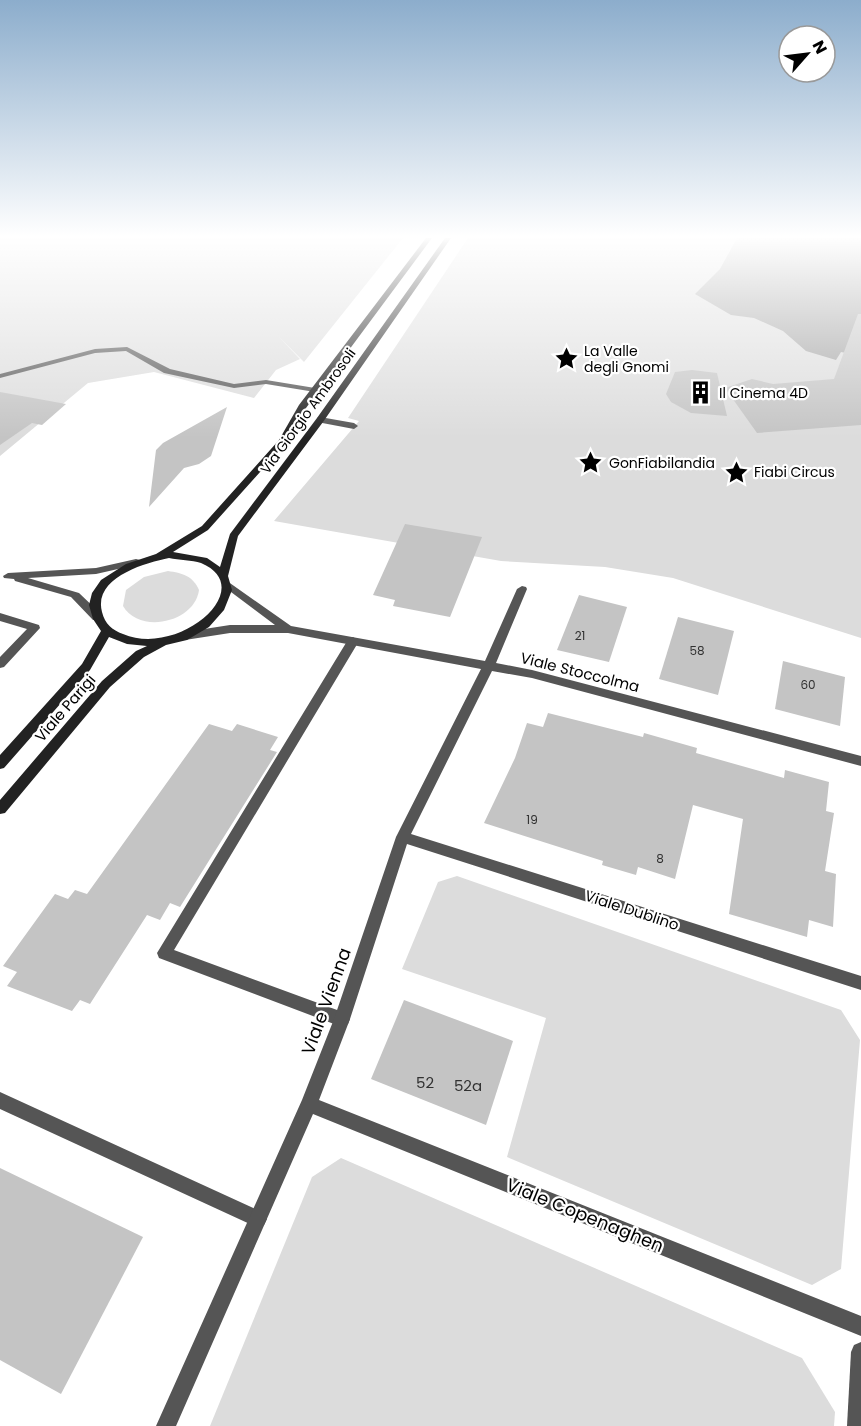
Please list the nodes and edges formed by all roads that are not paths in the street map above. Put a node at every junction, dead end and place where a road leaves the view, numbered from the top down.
1 (379, 305) edge
2 (401, 305) edge
3 (0, 376) edge
4 (315, 390) junction
5 (320, 420) junction
6 (354, 426) dead end
7 (159, 557) junction
8 (136, 562) junction
9 (4, 575) edge
10 (225, 580) junction
11 (522, 589) dead end
12 (0, 617) edge
13 (97, 617) junction
14 (288, 629) junction
15 (106, 630) junction
16 (185, 636) junction
17 (166, 641) junction
18 (353, 641) junction
19 (0, 664) edge
20 (489, 665) junction
21 (861, 761) edge
22 (0, 764) edge
23 (0, 809) edge
24 (404, 837) junction
25 (861, 983) edge
26 (342, 1018) junction
27 (0, 1100) edge
28 (309, 1104) junction
29 (258, 1219) junction
30 (861, 1326) edge
31 (861, 1352) edge
32 (166, 1426) edge
33 (857, 1426) edge

1 - 4 main road, Via Giorgio Ambrosoli
2 - 5 main road, Via Giorgio Ambrosoli
3 - 4 street
4 - 7 main road, Via Giorgio Ambrosoli
5 - 6 street
5 - 10 main road, Via Giorgio Ambrosoli
7 - 8 main road
7 - 10 main road
8 - 9 street
8 - 13 main road
9 - 13 street
10 - 14 street, Viale Stoccolma
10 - 16 main road
11 - 20 street, Viale Vienna
12 - 19 street
13 - 15 main road
14 - 16 street, Viale Stoccolma
14 - 18 street, Viale Stoccolma
15 - 17 main road
15 - 22 main road, Viale Parigi
16 - 17 main road
17 - 23 main road, Viale Parigi
18 - 20 street, Viale Stoccolma
18 - 26 street
20 - 21 street, Viale Stoccolma
20 - 24 street, Viale Vienna
24 - 25 street, Viale Dublino
24 - 26 street, Viale Vienna
26 - 28 street, Viale Vienna
27 - 29 street
28 - 29 street, Viale Vienna
28 - 30 street, Viale Copenaghen
29 - 32 street, Viale Vienna
31 - 33 street

